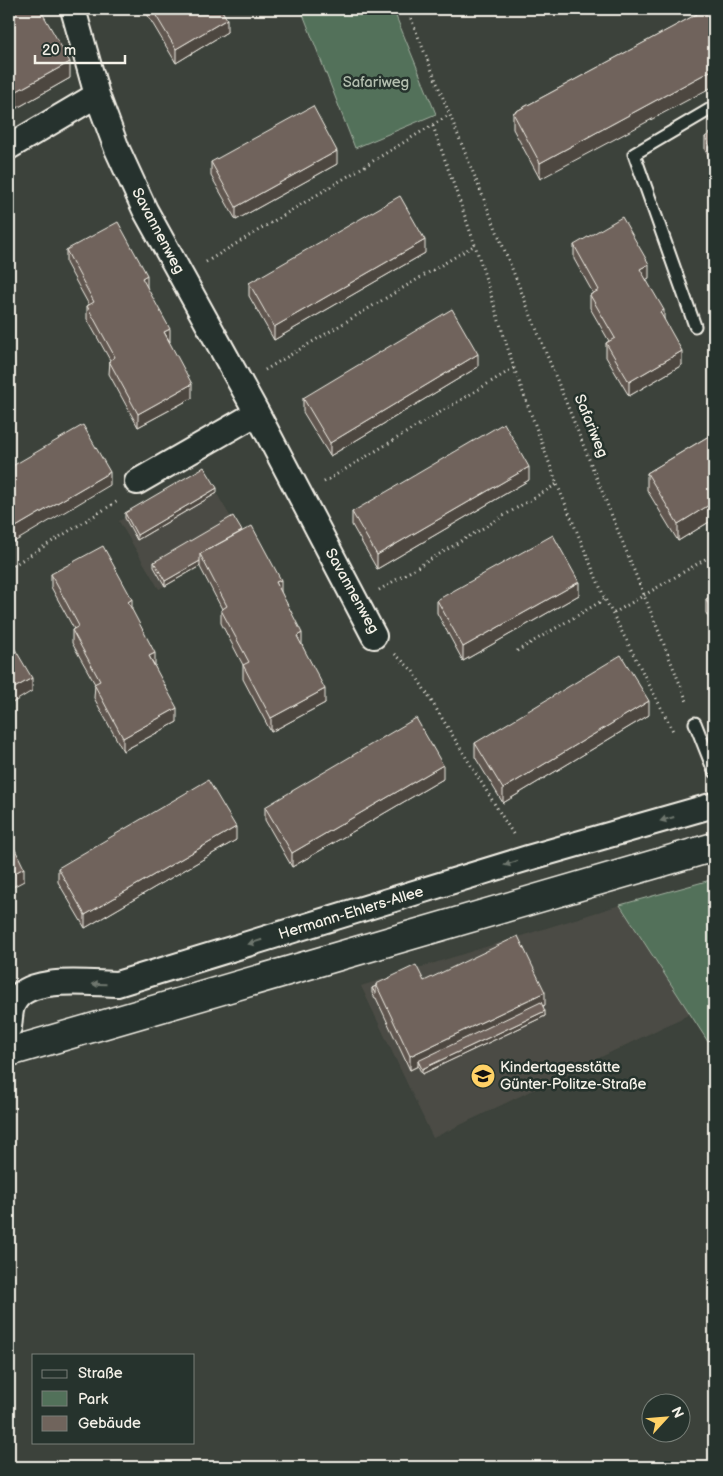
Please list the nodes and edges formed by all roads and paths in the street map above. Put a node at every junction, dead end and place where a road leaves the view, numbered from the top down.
1 (73, 9) edge
2 (407, 9) edge
3 (98, 96) junction
4 (714, 107) edge
5 (449, 115) junction
6 (432, 126) junction
7 (9, 147) edge
8 (474, 245) junction
9 (182, 276) junction
10 (695, 326) dead end
11 (514, 368) junction
12 (241, 384) junction
13 (258, 413) junction
14 (137, 482) joint
15 (557, 484) junction
16 (300, 496) junction
17 (714, 554) edge
18 (9, 568) edge
19 (643, 594) junction
20 (605, 599) junction
21 (357, 604) junction
22 (614, 613) junction
23 (374, 636) joint
24 (516, 651) dead end
25 (695, 723) joint
26 (675, 733) dead end
27 (714, 771) edge
28 (714, 805) edge
29 (714, 847) edge
30 (528, 858) junction
31 (9, 1027) edge
32 (9, 1052) edge

1 - 3 street, Savannenweg
2 - 5 path, Safariweg
3 - 7 street
3 - 9 street, Savannenweg
4 - 10 lane
5 - 6 path
5 - 19 path, Safariweg
6 - 8 path
6 - 9 path
8 - 11 path
8 - 12 path
9 - 12 street, Savannenweg
11 - 15 path
11 - 16 path
12 - 13 street, Savannenweg
13 - 14 street
13 - 16 street, Savannenweg
14 - 18 path
15 - 20 path
15 - 21 path
16 - 21 street, Savannenweg
17 - 19 path
19 - 22 path
19 - 25 path, Safariweg
20 - 22 path
20 - 24 path
21 - 23 street, Savannenweg
22 - 26 path
23 - 30 path, Savannenweg
25 - 27 lane
28 -> 30 street, Hermann-Ehlers-Allee
29 - 32 street
30 -> 31 street, Hermann-Ehlers-Allee

